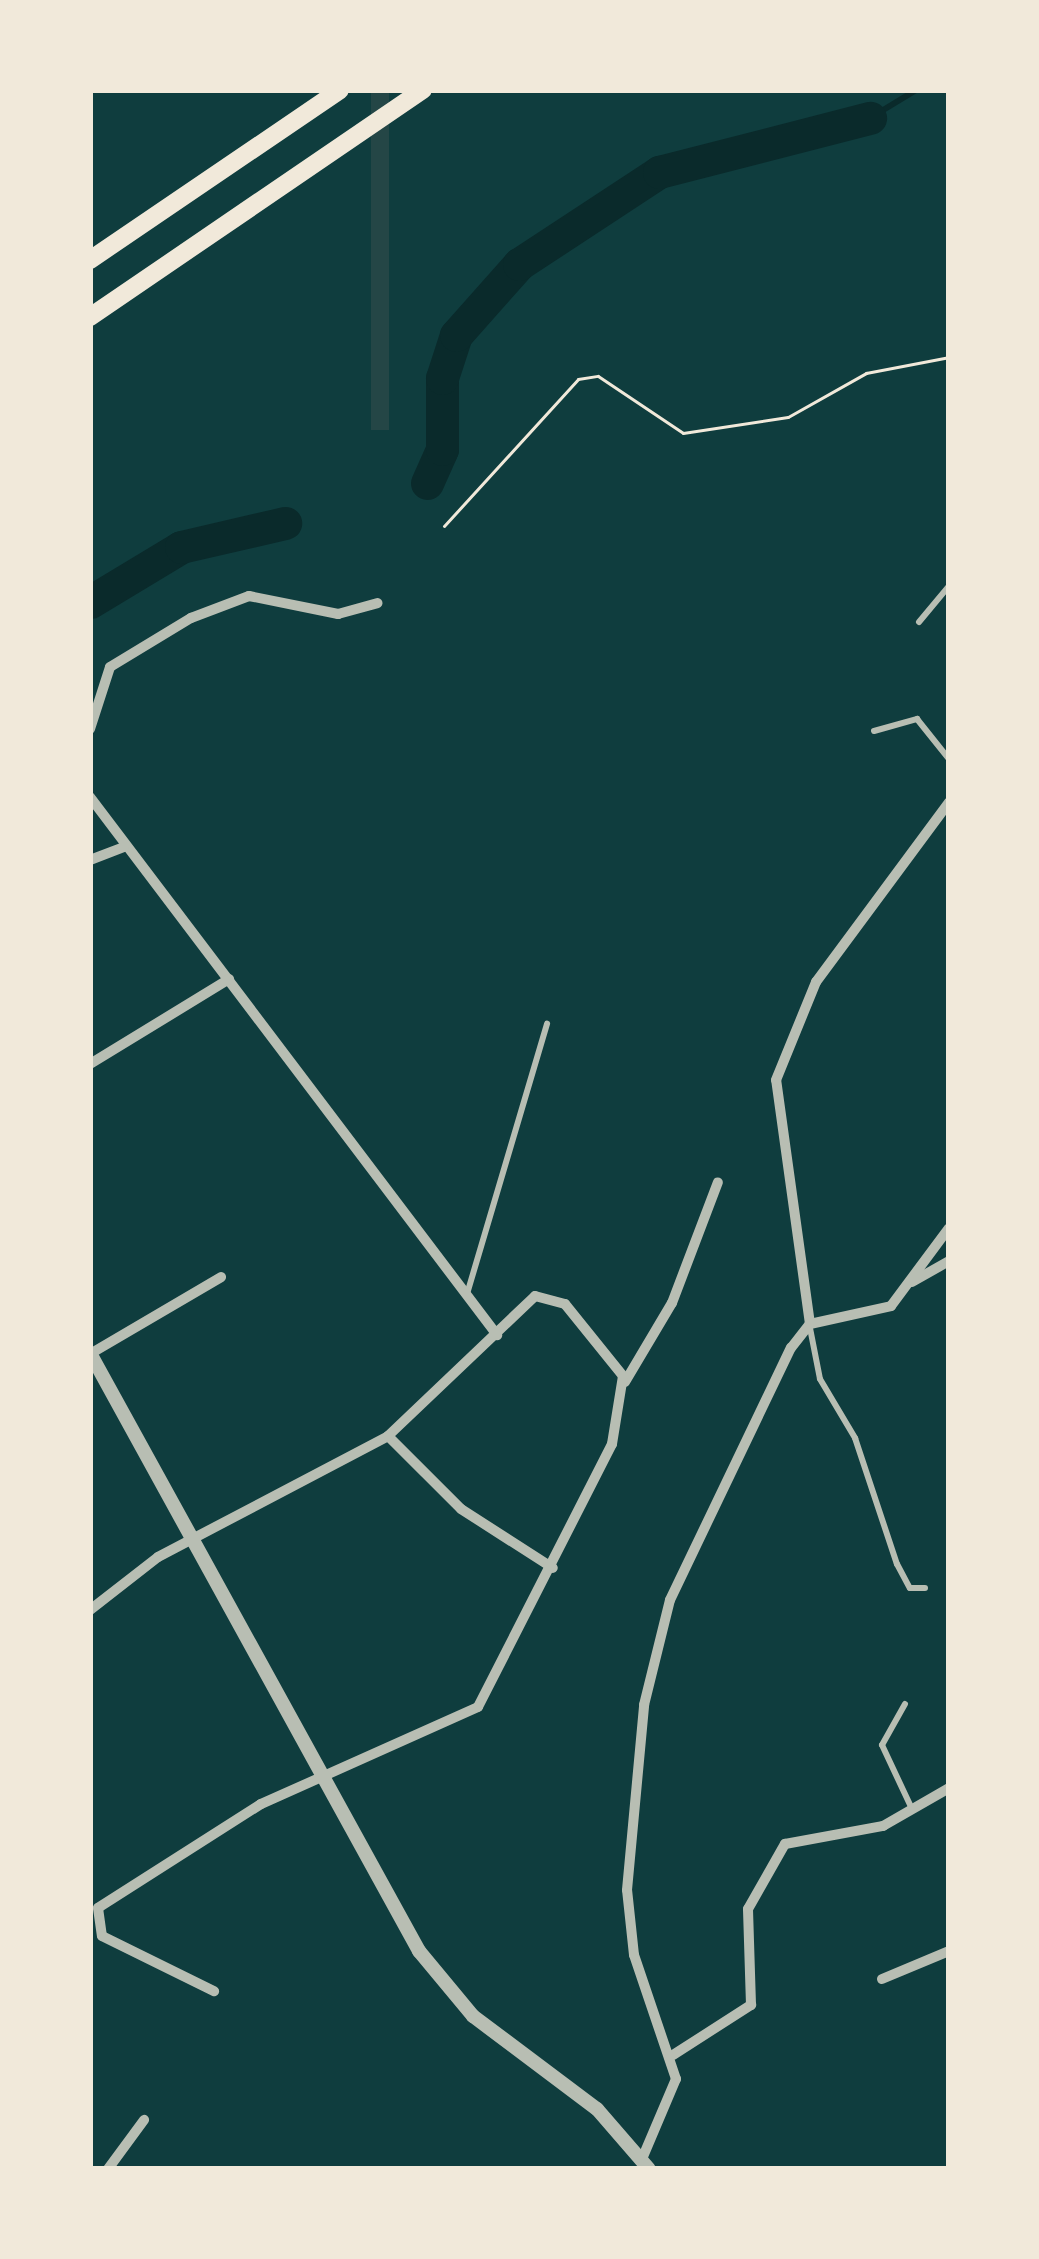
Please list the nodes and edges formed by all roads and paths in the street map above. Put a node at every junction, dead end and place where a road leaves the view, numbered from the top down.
1 (340, 90) edge
2 (423, 90) edge
3 (90, 260) edge
4 (90, 317) edge
5 (949, 357) edge
6 (445, 526) dead end
7 (949, 586) edge
8 (378, 603) dead end
9 (919, 622) dead end
10 (90, 729) edge
11 (874, 731) dead end
12 (949, 759) edge
13 (90, 797) edge
14 (949, 802) edge
15 (124, 847) junction
16 (90, 860) edge
17 (229, 980) junction
18 (547, 1024) dead end
19 (90, 1064) edge
20 (718, 1183) dead end
21 (949, 1228) edge
22 (949, 1261) edge
23 (221, 1277) dead end
24 (909, 1284) junction
25 (467, 1294) junction
26 (810, 1324) junction
27 (497, 1335) junction
28 (90, 1354) edge
29 (623, 1385) junction
30 (388, 1436) junction
31 (191, 1545) junction
32 (553, 1568) junction
33 (925, 1588) dead end
34 (90, 1610) edge
35 (905, 1704) dead end
36 (321, 1780) junction
37 (949, 1788) edge
38 (912, 1810) junction
39 (96, 1934) edge
40 (949, 1951) edge
41 (882, 1979) dead end
42 (214, 1991) dead end
43 (673, 2055) junction
44 (144, 2120) dead end
45 (645, 2164) edge
46 (108, 2169) edge

1 - 3 highway
2 - 4 highway
5 - 6 path
7 - 9 lane
8 - 10 street
11 - 12 lane
13 - 15 street
14 - 26 street
15 - 16 street
15 - 17 street
17 - 19 street
17 - 25 street
18 - 25 lane
20 - 29 street
21 - 24 street
22 - 24 street
23 - 28 street
24 - 26 street
25 - 27 street
26 - 33 lane
26 - 43 street
27 - 29 street
27 - 30 street
28 - 31 street
29 - 32 street
30 - 31 street
30 - 32 street
31 - 34 street
31 - 36 street
32 - 36 street
35 - 38 lane
36 - 39 street
36 - 45 street
37 - 38 street
38 - 43 street
39 - 42 street
40 - 41 street
43 - 45 street
44 - 46 street

